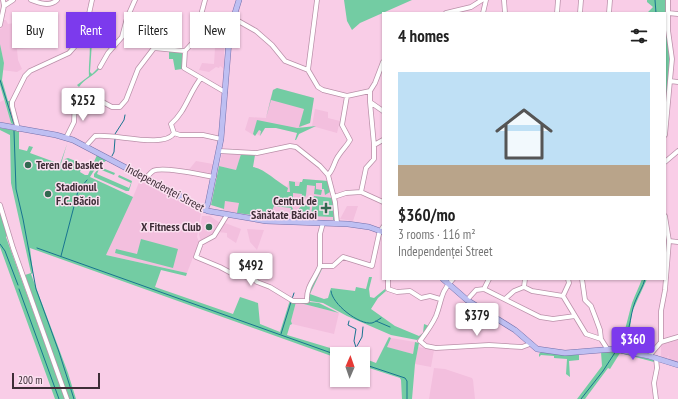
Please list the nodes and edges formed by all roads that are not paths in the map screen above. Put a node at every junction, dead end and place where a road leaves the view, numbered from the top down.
1 (3, 0) edge
2 (13, 0) edge
3 (31, 0) edge
4 (57, 0) edge
5 (92, 0) edge
6 (135, 0) edge
7 (205, 0) edge
8 (239, 0) edge
9 (317, 0) edge
10 (482, 0) edge
11 (504, 0) edge
12 (558, 0) edge
13 (581, 0) edge
14 (610, 0) edge
15 (668, 0) edge
16 (4, 6) junction
17 (129, 12) edge
18 (202, 12) edge
19 (235, 12) edge
20 (451, 12) edge
21 (483, 12) edge
22 (505, 12) edge
23 (557, 12) edge
24 (580, 12) edge
25 (609, 12) edge
26 (668, 13) junction
27 (678, 14) edge
28 (240, 23) edge
29 (0, 25) edge
30 (124, 32) edge
31 (190, 45) edge
32 (154, 48) joint
33 (229, 48) edge
34 (185, 50) junction
35 (382, 65) edge
36 (100, 67) dead end
37 (308, 70) junction
38 (202, 78) junction
39 (670, 82) junction
40 (678, 82) edge
41 (370, 91) junction
42 (225, 92) junction
43 (364, 93) junction
44 (347, 96) junction
45 (370, 100) junction
46 (382, 110) edge
47 (666, 124) edge
48 (0, 125) edge
49 (18, 128) junction
50 (174, 133) junction
51 (66, 138) junction
52 (221, 138) junction
53 (382, 141) edge
54 (374, 145) junction
55 (86, 146) junction
56 (219, 151) junction
57 (678, 151) edge
58 (666, 161) edge
59 (328, 175) junction
60 (214, 177) junction
61 (146, 178) junction
62 (361, 192) junction
63 (334, 197) junction
64 (382, 202) edge
65 (0, 205) edge
66 (205, 210) junction
67 (227, 215) junction
68 (666, 222) edge
69 (323, 223) junction
70 (336, 223) junction
71 (382, 230) edge
72 (669, 241) junction
73 (678, 242) edge
74 (320, 266) junction
75 (666, 278) edge
76 (388, 280) edge
77 (444, 280) edge
78 (452, 280) edge
79 (488, 280) edge
80 (526, 280) edge
81 (568, 280) edge
82 (582, 280) edge
83 (666, 280) edge
84 (448, 284) junction
85 (524, 286) junction
86 (484, 289) junction
87 (563, 296) junction
88 (440, 299) junction
89 (505, 299) junction
90 (467, 300) junction
91 (575, 316) junction
92 (678, 337) edge
93 (601, 339) junction
94 (661, 342) junction
95 (530, 344) junction
96 (608, 350) junction
97 (649, 356) junction
98 (656, 358) junction
99 (678, 365) edge
100 (67, 399) edge
101 (656, 399) edge

1 - 16 street
2 - 16 street
3 - 4 street
5 - 49 street
6 - 17 street
7 - 18 street
8 - 19 main road
9 - 37 street
10 - 20 street
10 - 21 street
11 - 22 street
12 - 23 street
13 - 24 street
14 - 25 street
15 - 26 street
16 - 29 street
26 - 27 street
26 - 39 street
28 - 37 street
30 - 36 street
31 - 34 street
32 - 34 street
32 - 51 street
33 - 42 main road
34 - 38 street
35 - 41 street
37 - 44 street
38 - 42 street
38 - 50 street
39 - 40 street
39 - 47 street
41 - 43 street
41 - 45 street
42 - 52 main road
43 - 44 street
43 - 45 street
44 - 59 street
45 - 46 street
45 - 54 street
48 - 49 main road, Independenței Street
49 - 51 main road, Independenței Street
50 - 52 street
50 - 55 street
51 - 55 main road, Independenței Street
52 - 56 main road
53 - 54 street
54 - 62 street
55 - 61 main road, Independenței Street
56 - 59 street
56 - 60 main road
57 - 58 street
59 - 63 street
60 - 61 street
60 - 66 main road
61 - 66 main road, Independenței Street
62 - 63 street
62 - 64 street
63 - 70 street
65 - 100 street
66 - 67 main road, Independenței Street
67 - 69 main road, Independenței Street
67 - 74 street
68 - 72 street
69 - 70 main road, Independenței Street
69 - 74 street
70 - 71 main road, Independenței Street
71 - 74 street
72 - 73 street
72 - 75 street
76 - 88 street
77 - 84 main road
78 - 84 street
79 - 86 street
80 - 85 street
81 - 87 street
82 - 93 street
83 - 94 street
84 - 88 street
84 - 90 main road
85 - 87 street
85 - 89 street
86 - 89 street
86 - 90 street
87 - 91 street
88 - 95 street
89 - 91 street
90 - 95 main road
91 - 93 street
92 - 94 street
93 - 96 street
94 - 97 street
95 - 96 main road
96 - 97 main road
97 - 98 main road
98 - 99 main road
98 - 101 street

